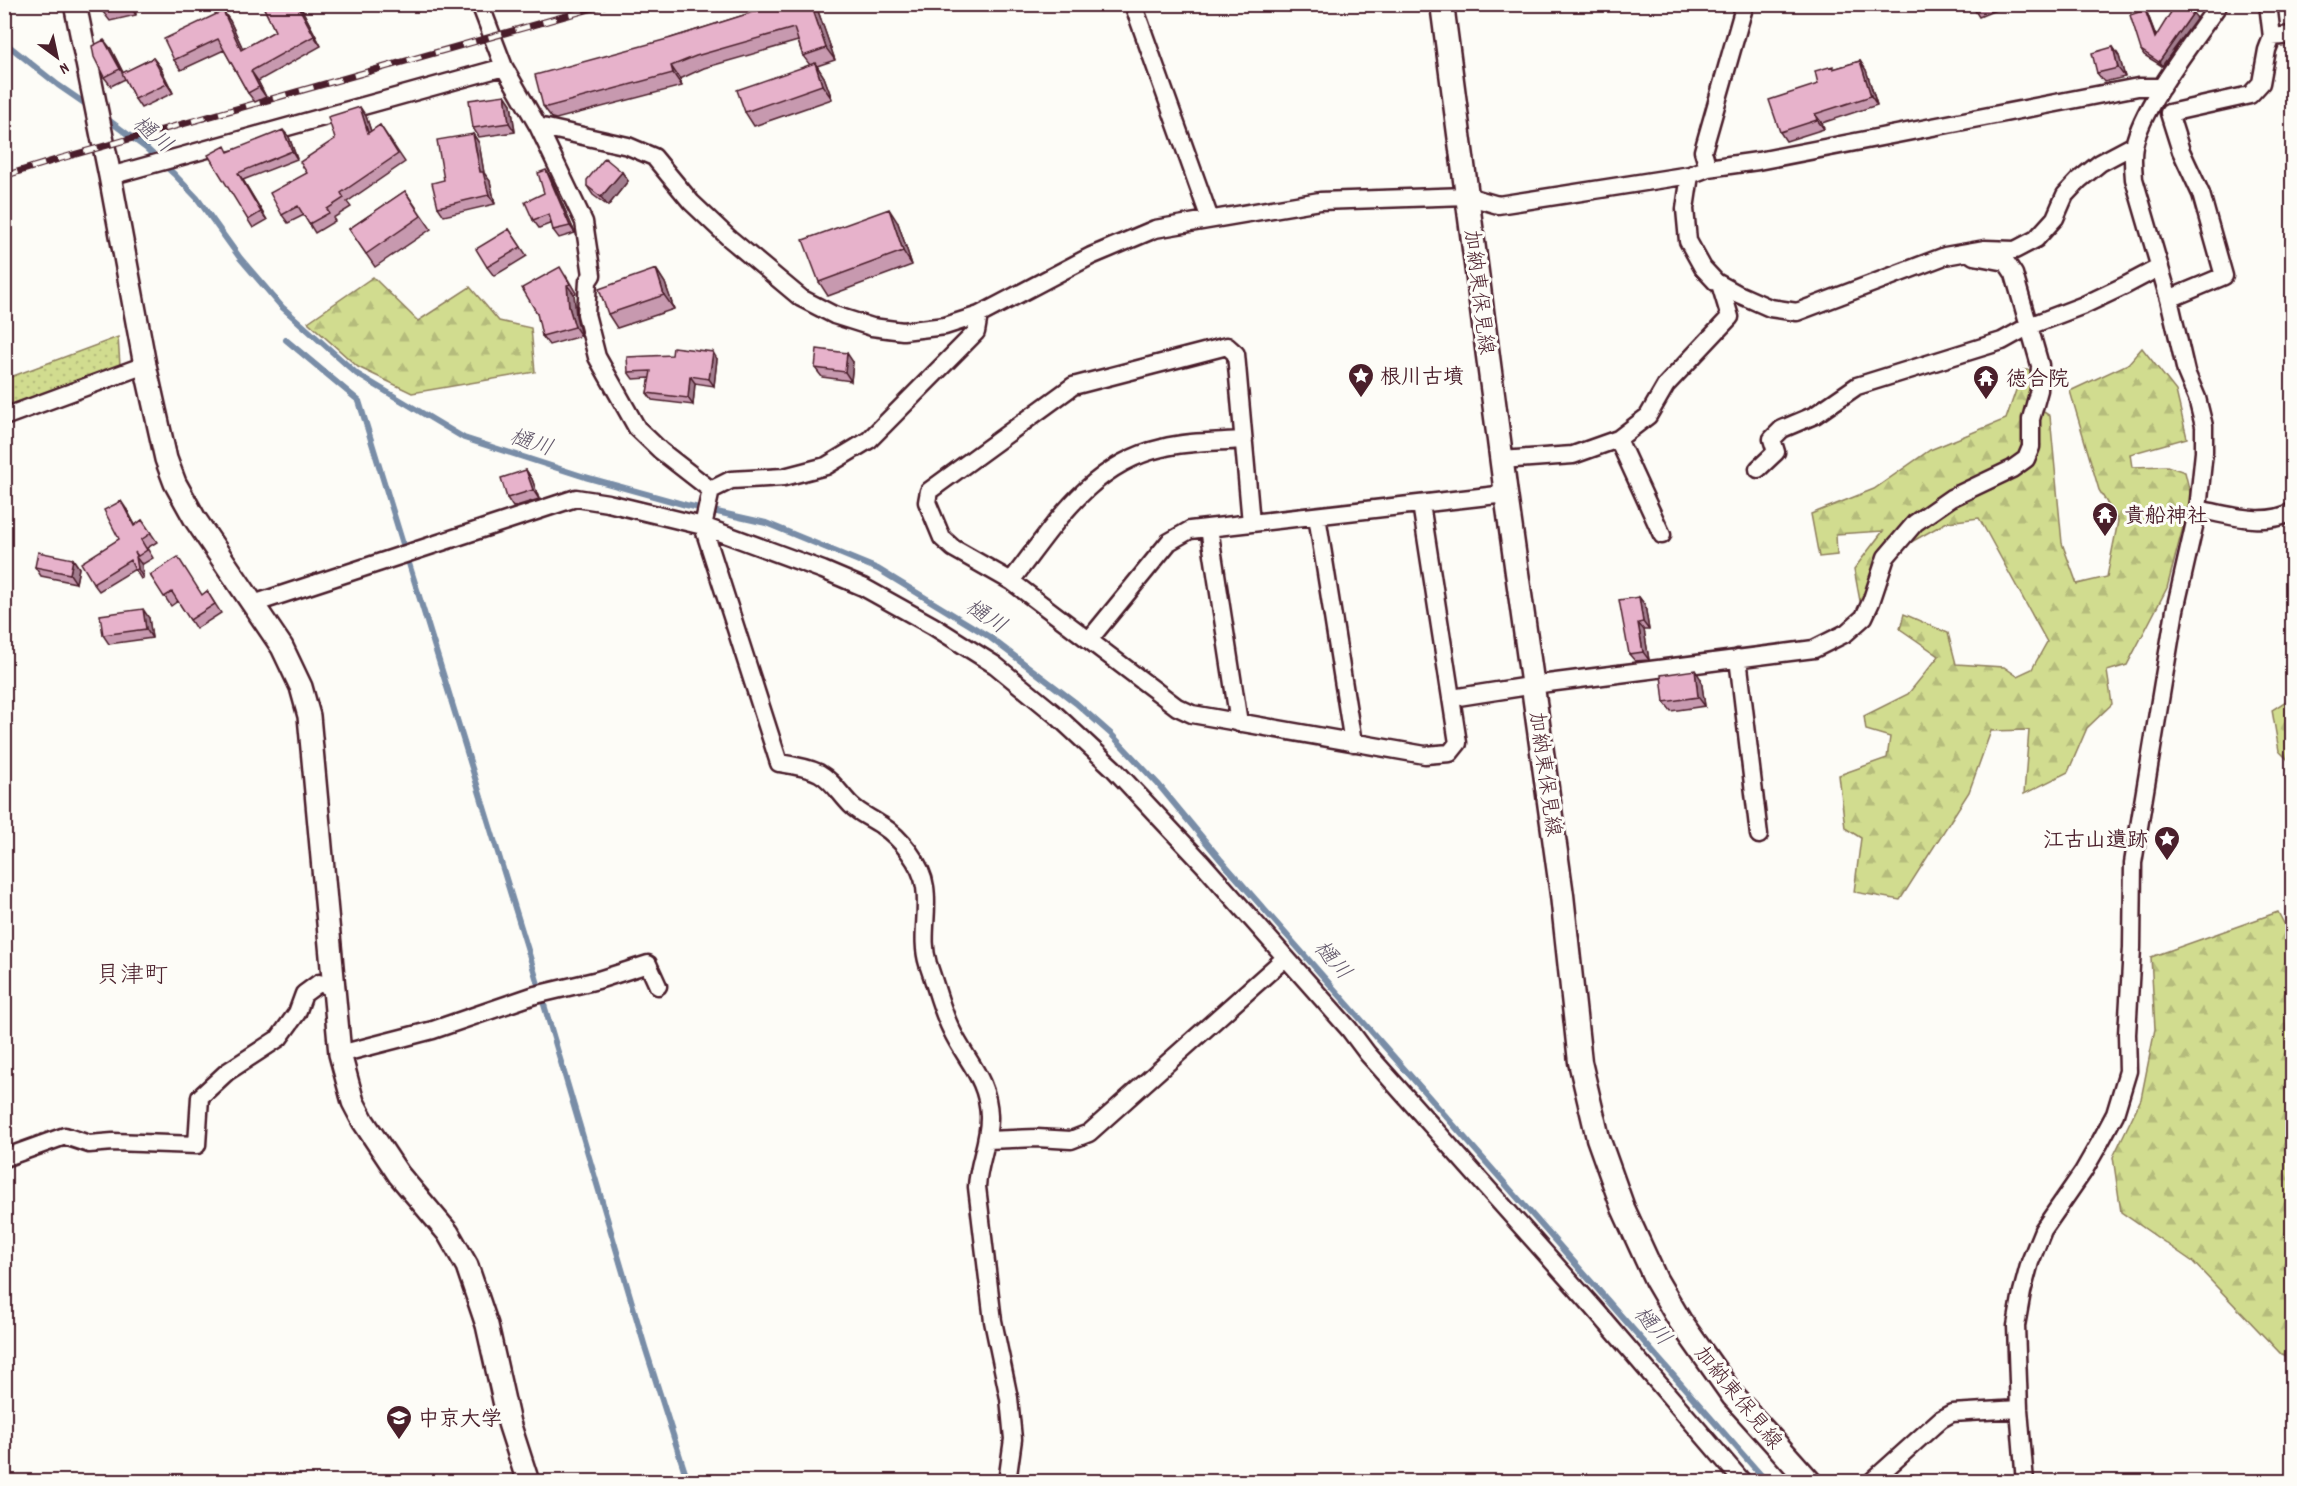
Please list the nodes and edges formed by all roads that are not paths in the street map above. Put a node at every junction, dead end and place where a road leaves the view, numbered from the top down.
1 (75, 4) edge
2 (480, 4) edge
3 (1133, 4) edge
4 (1442, 4) edge
5 (1745, 4) edge
6 (2219, 4) edge
7 (2268, 4) edge
8 (2292, 35) edge
9 (2272, 37) junction
10 (504, 67) junction
11 (2162, 87) junction
12 (538, 126) junction
13 (2134, 145) junction
14 (1708, 168) junction
15 (1690, 175) junction
16 (110, 176) junction
17 (1467, 196) junction
18 (1210, 219) junction
19 (1968, 252) junction
20 (2160, 267) junction
21 (1720, 284) junction
22 (2169, 299) junction
23 (979, 315) junction
24 (2030, 326) junction
25 (145, 365) junction
26 (4, 417) edge
27 (1244, 440) junction
28 (1618, 440) junction
29 (1502, 460) junction
30 (1758, 469) dead end
31 (710, 493) junction
32 (1506, 494) junction
33 (1421, 504) junction
34 (2198, 509) junction
35 (2292, 512) edge
36 (1317, 516) junction
37 (1251, 523) junction
38 (704, 524) junction
39 (1209, 528) junction
40 (1662, 535) dead end
41 (1011, 581) junction
42 (253, 604) junction
43 (1089, 640) junction
44 (1738, 658) junction
45 (1534, 685) junction
46 (1452, 698) junction
47 (1239, 723) junction
48 (1353, 742) junction
49 (1759, 835) dead end
50 (1285, 958) junction
51 (658, 986) dead end
52 (333, 988) junction
53 (339, 1054) junction
54 (987, 1140) junction
55 (4, 1158) edge
56 (2019, 1409) junction
57 (528, 1482) edge
58 (1007, 1482) edge
59 (1743, 1482) edge
60 (1810, 1482) edge
61 (1871, 1482) edge
62 (2025, 1482) edge

1 - 16 street
2 - 10 street
3 - 18 street
4 - 17 main road, 加納東保見線
5 - 14 street
6 - 11 street
7 - 9 street
8 - 9 street
9 - 22 street
10 - 12 street
10 - 16 street
11 - 13 street
11 - 14 street
12 - 23 street
12 - 31 street
13 - 19 street
13 - 20 street
14 - 15 street
15 - 17 street
15 - 21 street
16 - 25 street
17 - 18 street
17 - 29 main road, 加納東保見線
18 - 23 street
19 - 21 street
19 - 24 street
20 - 22 street
20 - 24 street
21 - 28 street
22 - 34 street
23 - 31 street
24 - 30 street
24 - 44 street
25 - 26 street
25 - 42 street
27 - 37 street
27 - 41 street
27 - 41 street
28 - 29 street
28 - 40 street
29 - 32 main road, 加納東保見線
31 - 38 street
32 - 33 street
32 - 45 main road, 加納東保見線
33 - 36 street
33 - 46 street
34 - 35 street
34 - 56 street
36 - 37 street
36 - 48 street
37 - 39 street
38 - 42 street
38 - 50 street
38 - 54 street
39 - 43 street
39 - 47 street
41 - 43 street
42 - 52 street
43 - 47 street
44 - 45 street
44 - 49 street
45 - 46 street
45 - 60 main road, 加納東保見線
46 - 48 street
47 - 48 street
50 - 54 street
50 - 59 street
51 - 53 street
52 - 53 street
52 - 55 street
53 - 57 street
54 - 58 street
56 - 61 street
56 - 62 street

